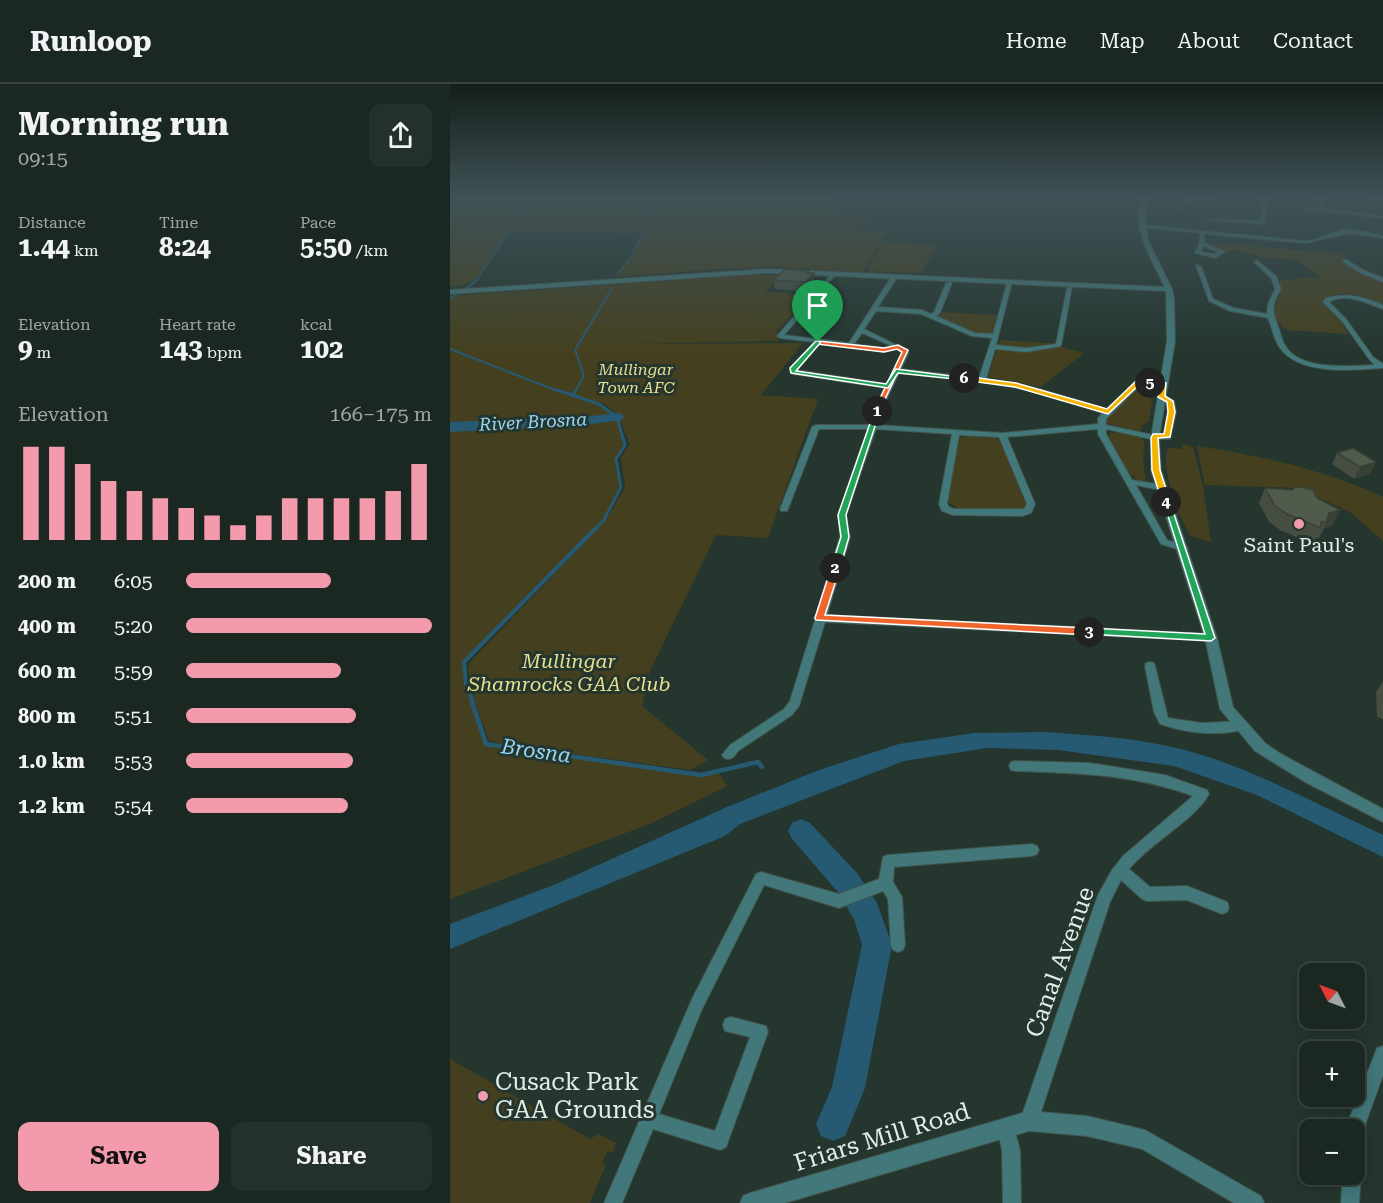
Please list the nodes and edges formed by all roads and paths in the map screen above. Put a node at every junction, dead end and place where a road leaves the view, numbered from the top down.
1 (1150, 249) edge
2 (1346, 261) dead end
3 (1257, 262) dead end
4 (1198, 266) dead end
5 (834, 273) junction
6 (893, 279) dead end
7 (1383, 280) edge
8 (949, 283) dead end
9 (1010, 284) dead end
10 (1070, 288) dead end
11 (1169, 289) junction
12 (450, 291) edge
13 (1383, 307) edge
14 (876, 309) junction
15 (932, 316) junction
16 (1269, 316) junction
17 (861, 330) junction
18 (996, 336) junction
19 (818, 342) junction
20 (850, 346) junction
21 (898, 347) junction
22 (993, 347) junction
23 (1382, 366) edge
24 (896, 371) junction
25 (982, 380) junction
26 (1163, 384) junction
27 (888, 386) junction
28 (1108, 412) junction
29 (1101, 426) junction
30 (873, 427) junction
31 (956, 432) junction
32 (1002, 435) junction
33 (1155, 437) junction
34 (1130, 482) junction
35 (1160, 487) junction
36 (784, 509) dead end
37 (1183, 548) junction
38 (819, 618) junction
39 (1211, 638) junction
40 (1150, 666) dead end
41 (1241, 726) junction
42 (728, 755) dead end
43 (1015, 766) dead end
44 (1383, 816) edge
45 (1032, 850) dead end
46 (1120, 870) junction
47 (886, 883) junction
48 (1222, 907) dead end
49 (898, 945) dead end
50 (731, 1025) dead end
51 (1383, 1054) edge
52 (648, 1119) junction
53 (1359, 1119) edge
54 (1029, 1121) junction
55 (1006, 1127) junction
56 (1351, 1185) edge
57 (753, 1202) edge
58 (613, 1203) edge
59 (1012, 1203) edge
60 (1254, 1203) edge
61 (1350, 1203) edge

1 - 11 street
2 - 7 street
3 - 16 street
4 - 16 street
5 - 11 street
5 - 12 street
5 - 19 street
6 - 14 street
8 - 15 street
9 - 18 street
10 - 22 street
11 - 26 street
13 - 23 street
14 - 15 street
14 - 17 street
15 - 18 street
16 - 23 street
17 - 20 street
17 - 21 street
18 - 22 street
19 - 20 street
19 - 27 street
20 - 21 street
21 - 24 street
22 - 25 street
24 - 25 street
24 - 27 street
25 - 28 street
26 - 28 street
26 - 33 street
27 - 30 street
28 - 29 street
29 - 32 street
29 - 33 street
29 - 34 street
30 - 31 street
30 - 36 street
30 - 38 street
31 - 32 street
31 - 32 street
33 - 35 street
34 - 35 street
34 - 37 street
35 - 37 street
37 - 39 street
38 - 39 street
38 - 42 street
39 - 41 street
40 - 41 street
41 - 44 street
43 - 46 street, Canal Avenue
45 - 47 street
46 - 48 street
46 - 54 street, Canal Avenue
47 - 49 street
47 - 52 street
50 - 52 street
51 - 53 street
52 - 58 street
54 - 55 street, Friars Mill Road
54 - 60 street, Friars Mill Road
55 - 57 street, Friars Mill Road
55 - 59 street
56 - 61 street

